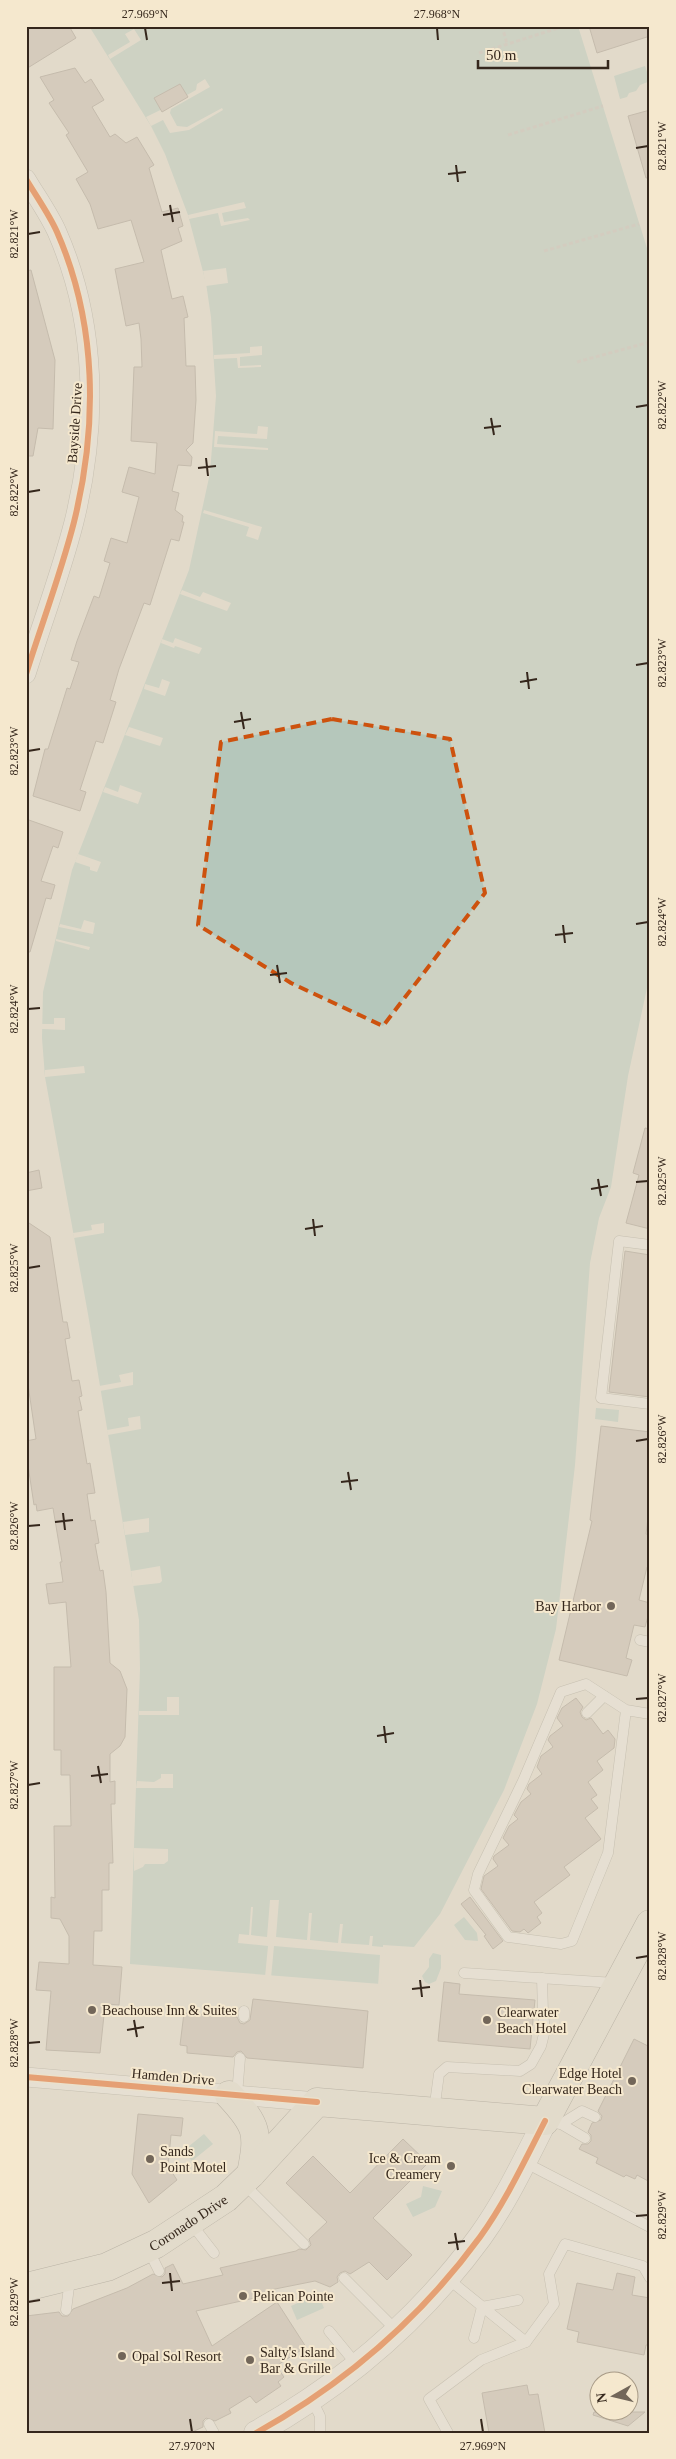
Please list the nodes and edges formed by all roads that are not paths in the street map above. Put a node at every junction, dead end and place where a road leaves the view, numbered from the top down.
1 (26, 179) edge
2 (26, 674) edge
3 (650, 1245) edge
4 (650, 1404) edge
5 (604, 1696) junction
6 (626, 1710) junction
7 (587, 1713) dead end
8 (650, 1714) edge
9 (648, 1932) edge
10 (464, 1973) dead end
11 (542, 1978) junction
12 (618, 1983) junction
13 (240, 2058) dead end
14 (26, 2077) edge
15 (233, 2095) junction
16 (317, 2102) junction
17 (434, 2112) junction
18 (595, 2117) dead end
19 (553, 2122) junction
20 (585, 2138) dead end
21 (524, 2162) junction
22 (247, 2178) junction
23 (190, 2222) junction
24 (650, 2227) edge
25 (304, 2244) dead end
26 (214, 2253) dead end
27 (70, 2278) junction
28 (344, 2278) dead end
29 (446, 2278) junction
30 (650, 2278) edge
31 (26, 2287) edge
32 (518, 2300) dead end
33 (482, 2307) junction
34 (66, 2310) dead end
35 (329, 2330) dead end
36 (397, 2331) junction
37 (474, 2338) dead end
38 (526, 2342) junction
39 (358, 2366) junction
40 (311, 2398) junction
41 (256, 2433) edge
42 (320, 2433) edge
43 (448, 2433) edge

1 - 2 street, Bayside Drive
3 - 4 lane
5 - 6 lane
5 - 6 lane
5 - 7 lane
6 - 8 lane
9 - 12 main road
10 - 11 lane
11 - 12 lane
11 - 17 lane
12 - 19 main road
13 - 15 lane
14 - 15 street, Hamden Drive
15 - 16 street, Hamden Drive
15 - 22 main road
16 - 17 main road, Hamden Drive
16 - 22 main road, Coronado Drive
17 - 19 main road, Hamden Drive
18 - 19 lane
19 - 20 lane
19 - 21 street
21 - 24 lane
21 - 29 street
22 - 23 main road, Coronado Drive
22 - 25 lane
23 - 26 lane
23 - 27 main road, Coronado Drive
27 - 31 main road, Coronado Drive
27 - 34 lane
28 - 36 lane
29 - 33 lane
29 - 36 street
30 - 38 lane
32 - 33 lane
33 - 37 lane
33 - 38 lane
35 - 39 lane
36 - 39 street
38 - 43 lane
39 - 40 street
40 - 41 street
40 - 42 lane

